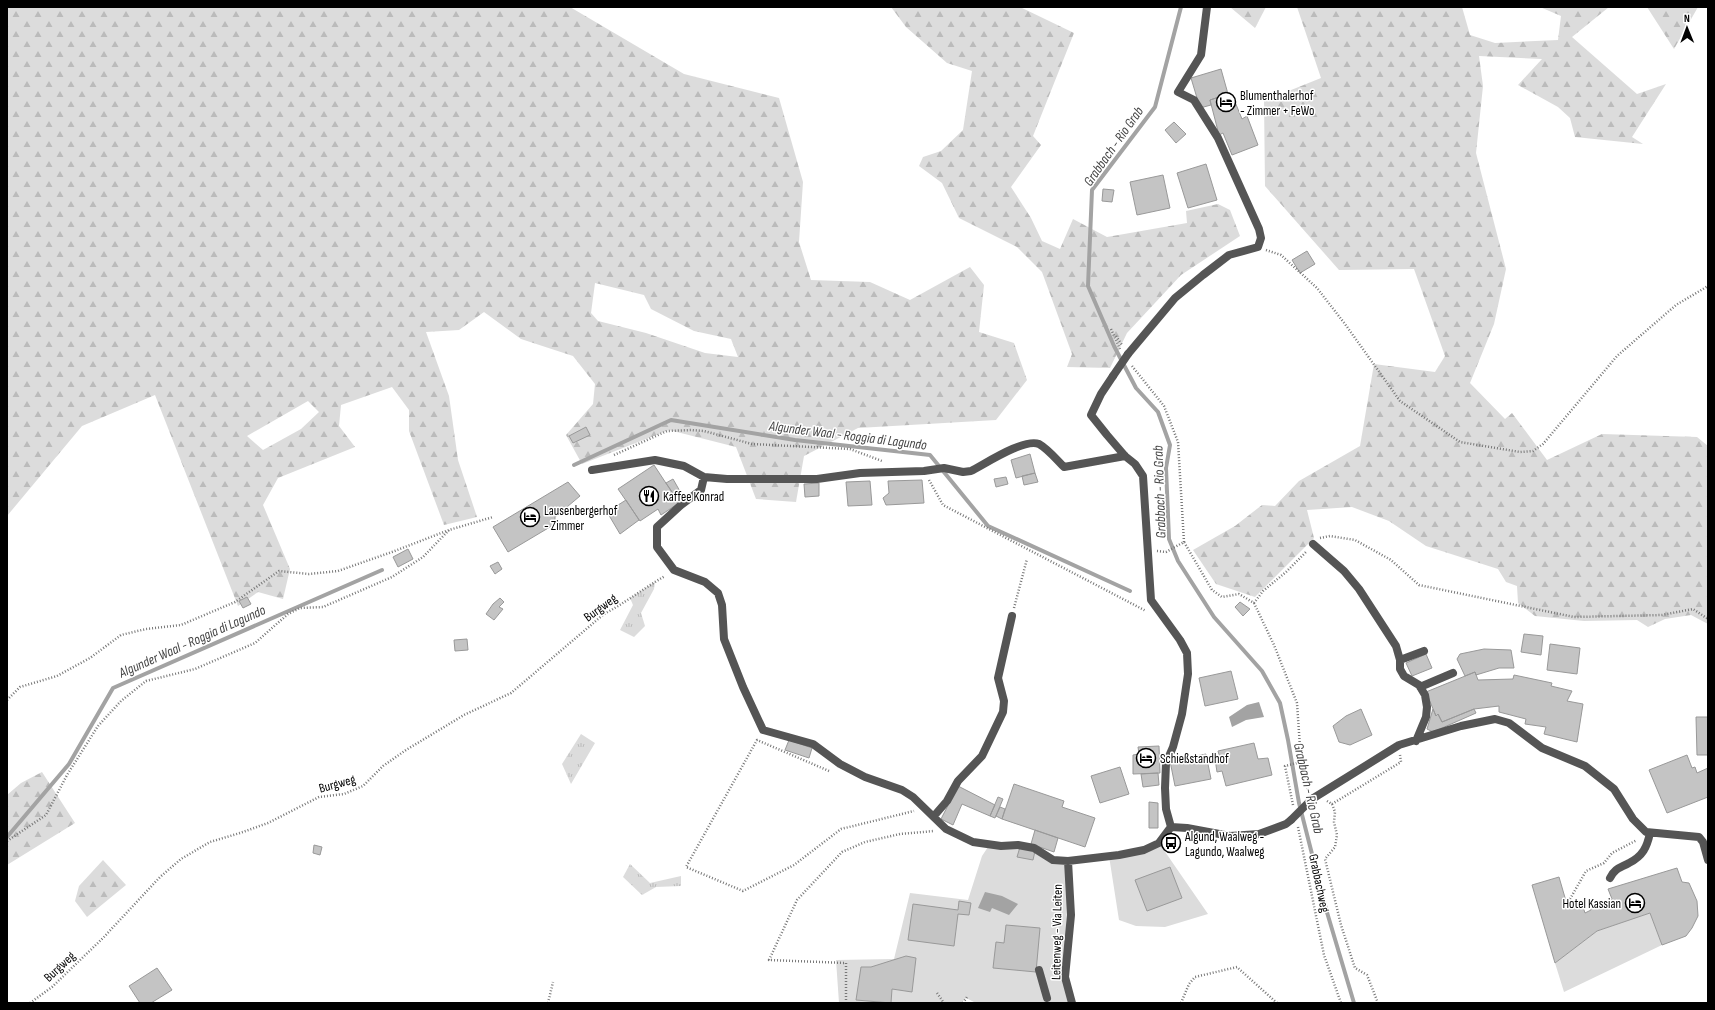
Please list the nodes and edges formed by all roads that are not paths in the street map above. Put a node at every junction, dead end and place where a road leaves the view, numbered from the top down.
1 (1207, 7) edge
2 (1125, 456) junction
3 (592, 470) dead end
4 (704, 477) junction
5 (1313, 544) road end
6 (1012, 616) road end
7 (1424, 651) dead end
8 (1400, 660) junction
9 (1453, 673) dead end
10 (1420, 687) junction
11 (1416, 740) junction
12 (934, 816) junction
13 (1171, 827) junction
14 (1648, 832) junction
15 (1708, 860) edge
16 (1068, 861) junction
17 (1610, 878) dead end
18 (1039, 970) dead end
19 (1047, 998) dead end
20 (1072, 1003) edge

1 - 2 lane, bridge
2 - 4 lane
2 - 13 lane
3 - 4 lane
4 - 12 lane
5 - 8 lane
6 - 12 lane
7 - 8 lane
8 - 10 lane
9 - 10 lane
10 - 11 lane
11 - 13 lane, bridge
11 - 14 lane
12 - 16 lane
13 - 16 lane
14 - 15 lane
14 - 17 lane
16 - 20 lane, Leitenweg - Via Leiten
18 - 19 lane

